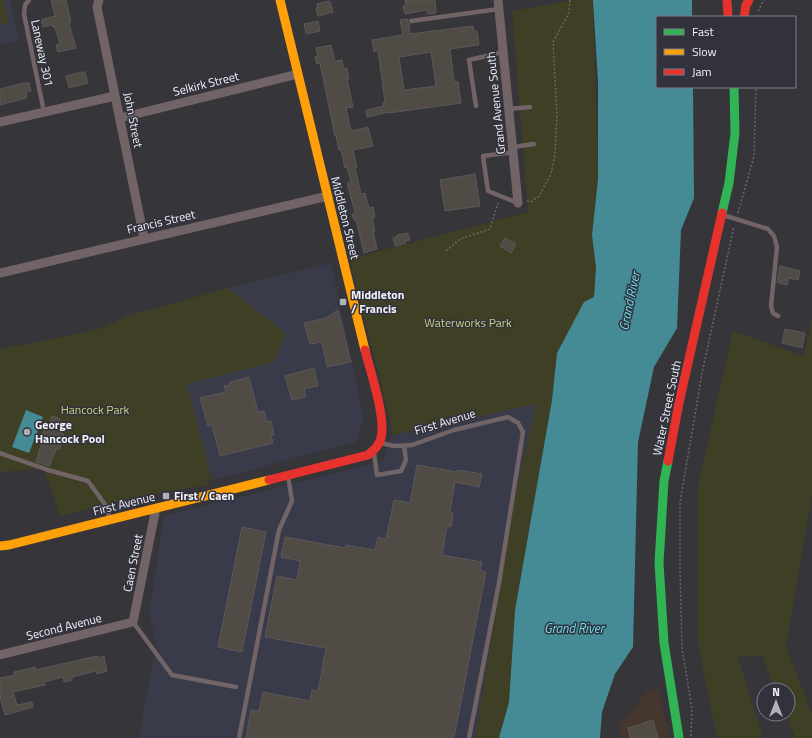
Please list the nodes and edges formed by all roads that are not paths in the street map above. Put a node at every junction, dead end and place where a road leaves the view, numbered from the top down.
1 (29, 0) edge
2 (280, 0) edge
3 (727, 0) edge
4 (749, 0) edge
5 (98, 3) edge
6 (499, 4) edge
7 (728, 16) edge
8 (744, 16) edge
9 (411, 21) dead end
10 (503, 52) junction
11 (298, 74) junction
12 (735, 88) edge
13 (115, 96) junction
14 (476, 106) dead end
15 (530, 107) dead end
16 (509, 109) junction
17 (44, 112) junction
18 (120, 118) junction
19 (0, 122) edge
20 (534, 144) dead end
21 (513, 149) junction
22 (328, 196) junction
23 (518, 201) joint
24 (722, 215) junction
25 (144, 238) junction
26 (0, 273) edge
27 (778, 316) dead end
28 (380, 443) junction
29 (404, 446) junction
30 (373, 451) junction
31 (0, 453) edge
32 (287, 475) junction
33 (156, 508) junction
34 (111, 519) junction
35 (0, 546) edge
36 (133, 622) junction
37 (0, 656) edge
38 (236, 687) dead end
39 (239, 738) edge
40 (470, 738) edge
41 (678, 738) edge

1 - 17 lane, Laneway 301
2 - 11 street, Middleton Street
3 - 7 street
4 - 8 street
5 - 13 street, John Street
6 - 9 lane
6 - 10 street, Grand Avenue South
10 - 14 lane
10 - 16 street, Grand Avenue South
11 - 18 street, Selkirk Street
11 - 22 street, Middleton Street
12 - 24 street, Water Street South
13 - 17 street
13 - 18 street, John Street
15 - 16 lane
16 - 21 street, Grand Avenue South
17 - 19 street
18 - 25 street, John Street
20 - 21 lane
21 - 23 street, Grand Avenue South
21 - 23 lane
22 - 25 street, Francis Street
22 - 28 street, Middleton Street
24 - 27 lane
24 - 41 street, Water Street South
25 - 26 street, Francis Street
28 - 29 lane, First Avenue
28 - 30 street, First Avenue
29 - 30 lane
29 - 40 lane, First Avenue
30 - 32 street, First Avenue
31 - 34 lane
32 - 33 street, First Avenue
32 - 39 lane
33 - 34 street, First Avenue
33 - 36 street, Caen Street
34 - 35 street, First Avenue
36 - 37 street, Second Avenue
36 - 38 lane

